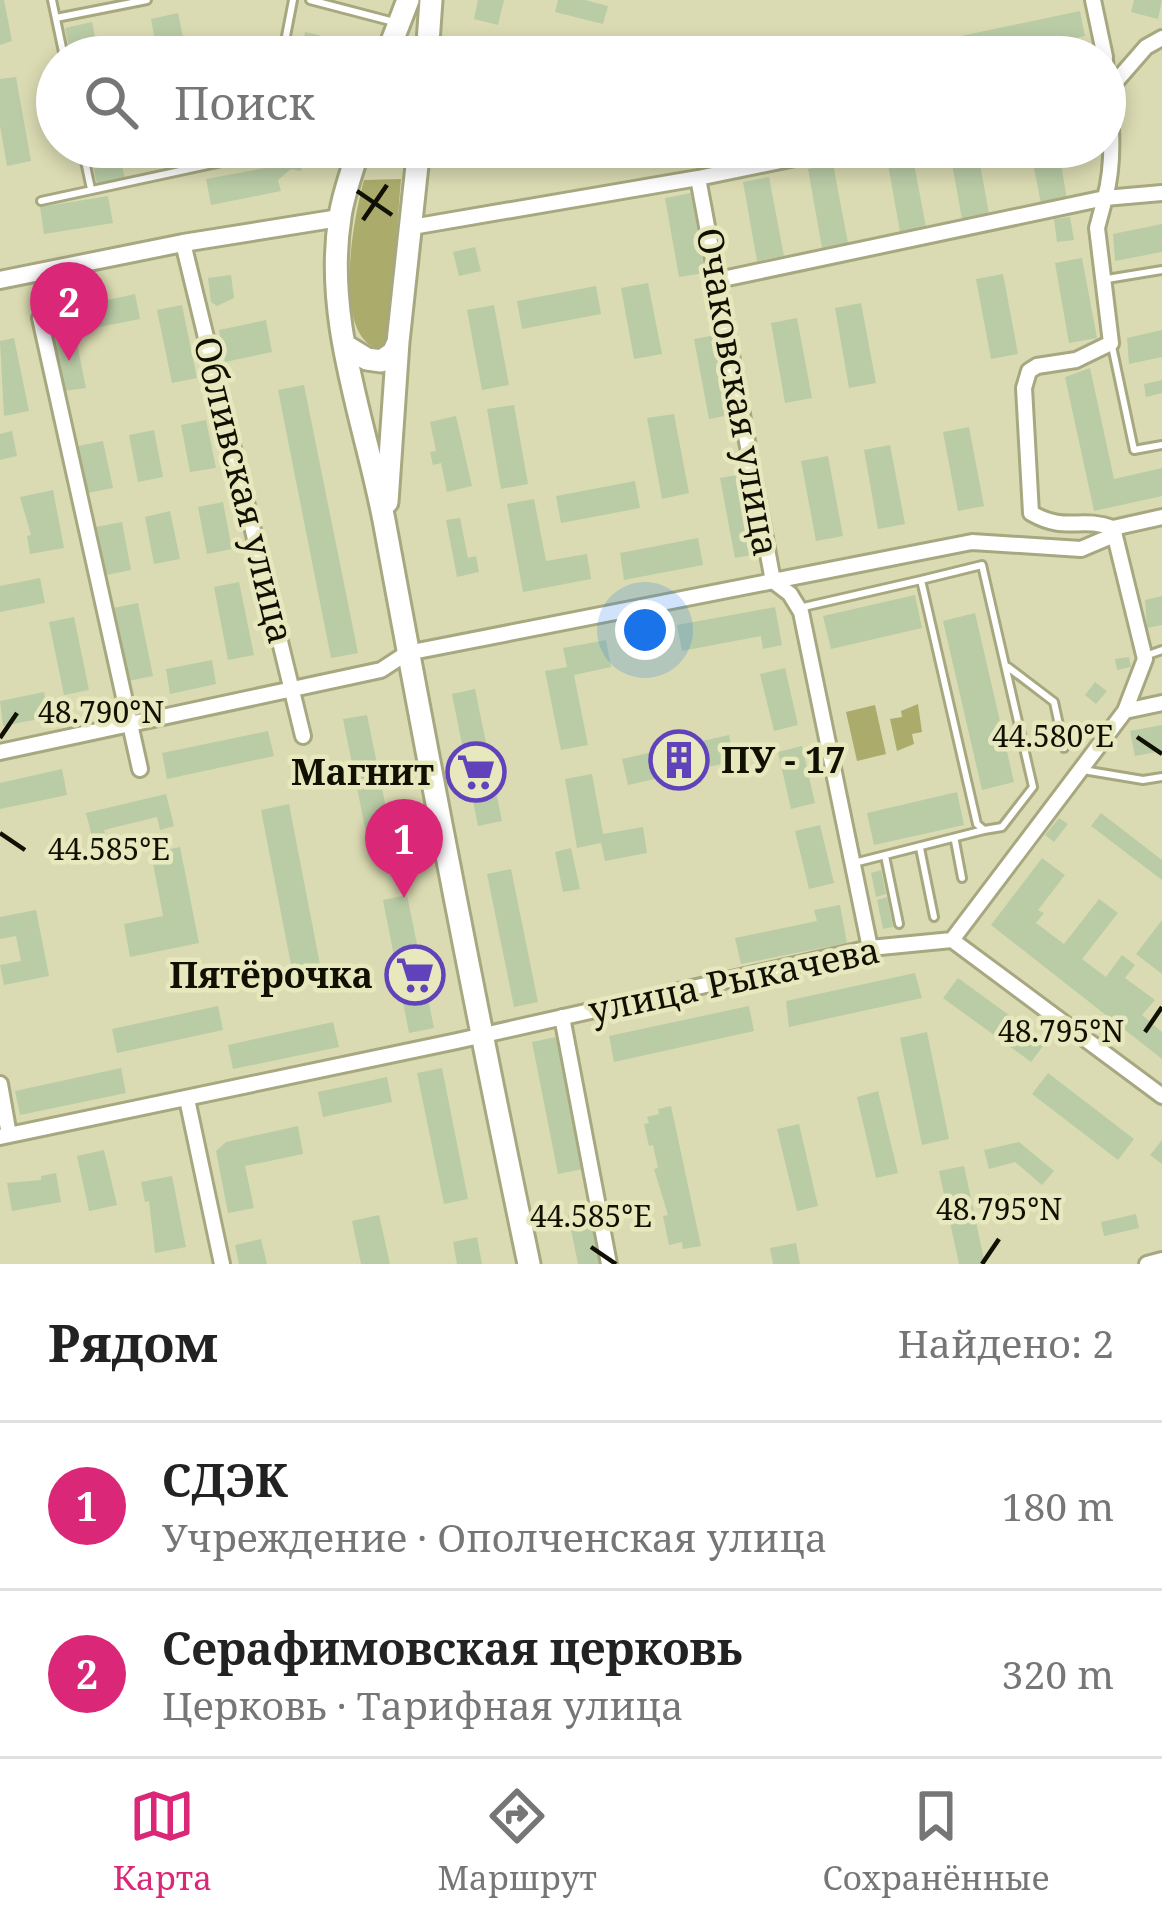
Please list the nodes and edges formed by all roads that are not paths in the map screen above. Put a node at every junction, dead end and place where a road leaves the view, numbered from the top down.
1 (52, 0) edge
2 (147, 0) edge
3 (293, 0) edge
4 (310, 0) edge
5 (408, 0) edge
6 (431, 0) edge
7 (1094, 0) edge
8 (56, 18) junction
9 (399, 23) junction
10 (60, 36) edge
11 (286, 36) edge
12 (394, 36) edge
13 (428, 36) edge
14 (1101, 36) edge
15 (1162, 38) edge
16 (1126, 70) edge
17 (86, 168) edge
18 (192, 168) edge
19 (353, 168) edge
20 (417, 168) edge
21 (746, 168) edge
22 (1109, 168) edge
23 (698, 178) junction
24 (91, 189) junction
25 (1162, 193) edge
26 (1105, 198) junction
27 (41, 201) dead end
28 (340, 218) junction
29 (412, 227) junction
30 (183, 243) junction
31 (1162, 270) edge
32 (1103, 279) junction
33 (0, 280) edge
34 (718, 280) junction
35 (40, 318) dead end
36 (398, 342) junction
37 (1111, 343) junction
38 (344, 345) junction
39 (1162, 445) edge
40 (1162, 517) edge
41 (386, 526) junction
42 (1113, 527) junction
43 (921, 580) junction
44 (773, 581) junction
45 (799, 608) junction
46 (1162, 650) edge
47 (406, 653) junction
48 (1145, 656) junction
49 (1005, 664) junction
50 (292, 688) junction
51 (1162, 704) edge
52 (1124, 711) junction
53 (129, 722) junction
54 (303, 736) dead end
55 (1064, 748) dead end
56 (0, 752) edge
57 (140, 769) dead end
58 (1080, 770) junction
59 (1162, 777) edge
60 (984, 830) junction
61 (955, 841) junction
62 (920, 848) junction
63 (885, 856) junction
64 (852, 864) junction
65 (962, 878) dead end
66 (934, 916) dead end
67 (899, 924) dead end
68 (952, 940) junction
69 (870, 948) junction
70 (562, 1017) junction
71 (485, 1035) junction
72 (0, 1084) edge
73 (1162, 1096) edge
74 (187, 1100) junction
75 (4, 1136) edge
76 (1162, 1260) edge
77 (222, 1264) edge
78 (529, 1264) edge
79 (609, 1264) edge
80 (1147, 1264) edge

1 - 8 lane
2 - 8 lane
3 - 11 lane
4 - 9 lane
5 - 9 highway
6 - 13 highway
7 - 14 street
8 - 10 lane
9 - 12 highway
15 - 16 street
17 - 24 lane
18 - 24 lane
19 - 28 highway
20 - 29 highway
21 - 23 street
22 - 26 street
23 - 29 street
23 - 34 street, Очаковская улица
24 - 27 lane
25 - 26 street
26 - 32 street
26 - 34 street
28 - 30 street
28 - 38 highway
29 - 36 highway
30 - 33 street
30 - 50 street, Обливская улица
31 - 32 lane
32 - 37 street
34 - 44 street, Очаковская улица
35 - 53 street
36 - 38 highway
36 - 41 highway
37 - 39 lane
37 - 42 street
38 - 41 highway
40 - 42 street
41 - 47 highway
42 - 44 street
42 - 48 street
43 - 45 lane
43 - 49 lane
43 - 60 lane
44 - 45 street, Очаковская улица
44 - 47 street
45 - 64 street
46 - 48 lane
47 - 50 street
47 - 71 highway
48 - 52 street
49 - 55 lane
49 - 60 lane
50 - 53 street
50 - 54 street, Обливская улица
51 - 52 street
52 - 58 street
53 - 56 street
53 - 57 street
58 - 59 lane
58 - 68 street
60 - 61 lane
61 - 62 lane
61 - 65 lane
62 - 63 lane
62 - 66 lane
63 - 64 lane
63 - 67 lane
64 - 69 street
68 - 69 street, улица Рыкачева
68 - 73 street
69 - 70 street, улица Рыкачева
70 - 71 street, улица Рыкачева
70 - 79 street
71 - 74 street, улица Рыкачева
71 - 78 highway
72 - 75 street
74 - 75 street, улица Рыкачева
74 - 77 street
76 - 80 street

